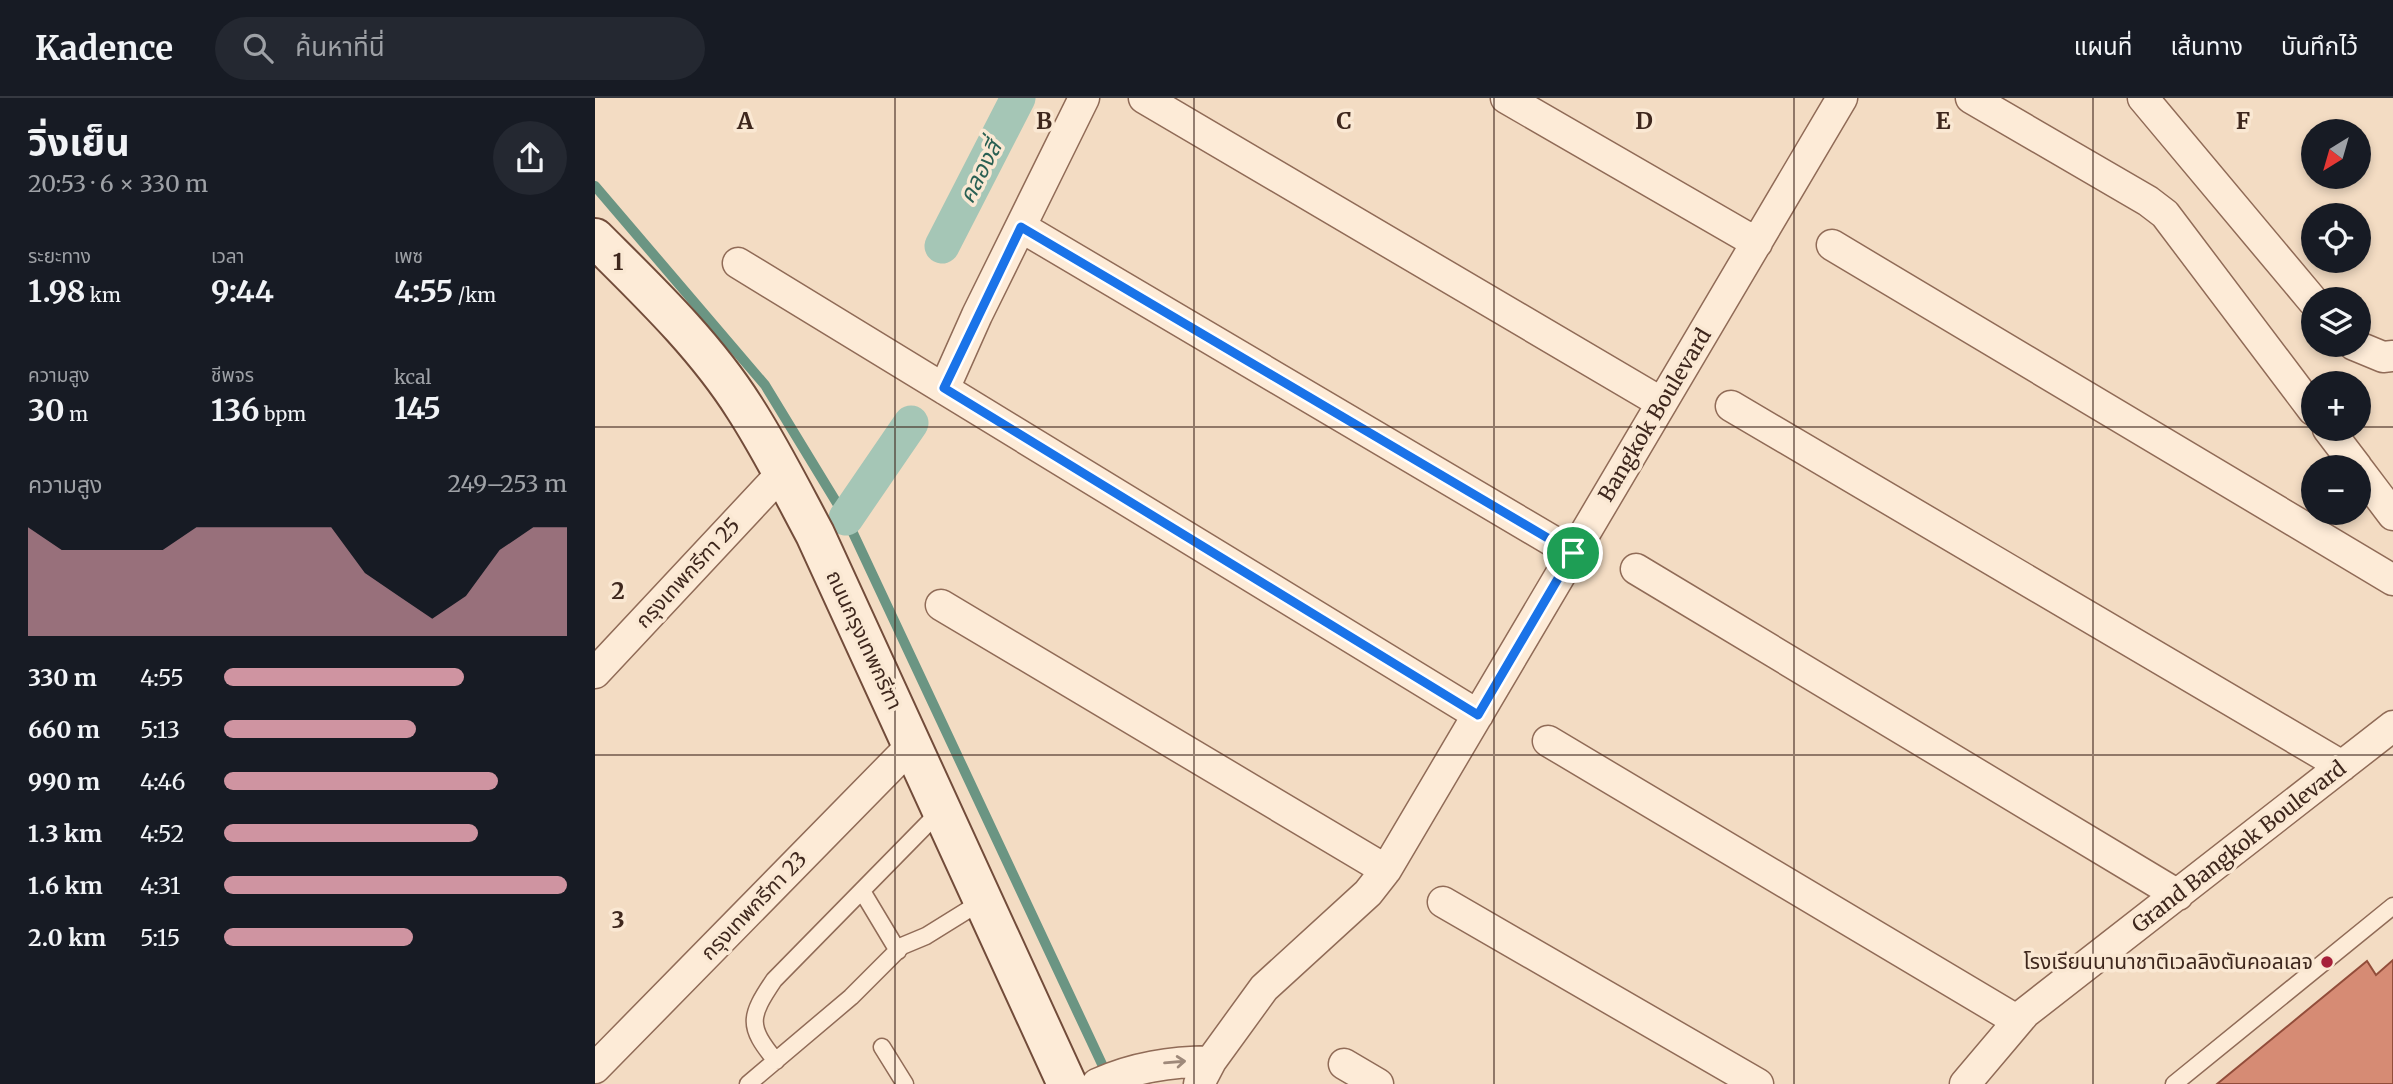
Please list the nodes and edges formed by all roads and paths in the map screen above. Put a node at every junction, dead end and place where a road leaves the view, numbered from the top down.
1 (1084, 98) edge
2 (1144, 98) edge
3 (1506, 98) edge
4 (1842, 98) edge
5 (1971, 98) edge
6 (2143, 98) edge
7 (1021, 227) junction
8 (1757, 243) junction
9 (1832, 245) dead end
10 (599, 250) edge
11 (738, 263) dead end
12 (2301, 287) edge
13 (2371, 352) edge
14 (2393, 356) edge
15 (944, 388) junction
16 (2301, 394) edge
17 (1662, 404) junction
18 (1731, 406) dead end
19 (782, 472) junction
20 (2371, 486) edge
21 (2393, 515) edge
22 (1573, 553) junction
23 (1636, 569) dead end
24 (2393, 580) edge
25 (941, 605) dead end
26 (595, 673) edge
27 (1478, 715) junction
28 (2393, 726) edge
29 (1548, 741) dead end
30 (912, 745) junction
31 (2342, 766) junction
32 (942, 810) junction
33 (1386, 870) junction
34 (862, 891) junction
35 (2178, 895) junction
36 (984, 900) junction
37 (1443, 902) dead end
38 (2392, 909) edge
39 (898, 951) junction
40 (2018, 1021) junction
41 (882, 1047) dead end
42 (776, 1061) junction
43 (1344, 1064) dead end
44 (595, 1068) edge
45 (1205, 1072) edge
46 (1088, 1083) edge
47 (748, 1084) edge
48 (905, 1084) edge
49 (1378, 1084) edge
50 (1758, 1084) edge
51 (1965, 1084) edge
52 (2174, 1084) edge

1 - 7 street
2 - 17 street
3 - 8 street
4 - 8 street, Bangkok Boulevard
5 - 16 street
6 - 12 street
7 - 15 street
7 - 22 street
8 - 17 street, Bangkok Boulevard
9 - 24 street
10 - 19 main road, ถนนกรุงเทพกรีฑา
11 - 15 street
13 - 14 street
15 - 27 street
17 - 22 street, Bangkok Boulevard
18 - 31 street
19 - 26 street, กรุงเทพกรีฑา 25
19 - 30 main road, ถนนกรุงเทพกรีฑา
20 - 21 street
22 - 27 street, Bangkok Boulevard
23 - 35 street
25 - 33 street
27 - 33 street, Bangkok Boulevard
28 - 31 street, Grand Bangkok Boulevard
29 - 40 street
30 - 32 main road, ถนนกรุงเทพกรีฑา
30 - 44 street, กรุงเทพกรีฑา 23
31 - 35 street, Grand Bangkok Boulevard
32 - 34 lane
32 - 36 main road, ถนนกรุงเทพกรีฑา
33 - 45 street, Bangkok Boulevard
34 - 39 lane
34 - 42 lane
35 - 40 street, Grand Bangkok Boulevard
36 - 39 lane
36 - 46 main road, ถนนกรุงเทพกรีฑา
37 - 50 street
38 - 52 lane
39 - 42 lane
40 - 51 street, Grand Bangkok Boulevard
41 - 48 lane
42 - 47 lane
43 - 49 street
46 -> 45 street, Bangkok Boulevard

